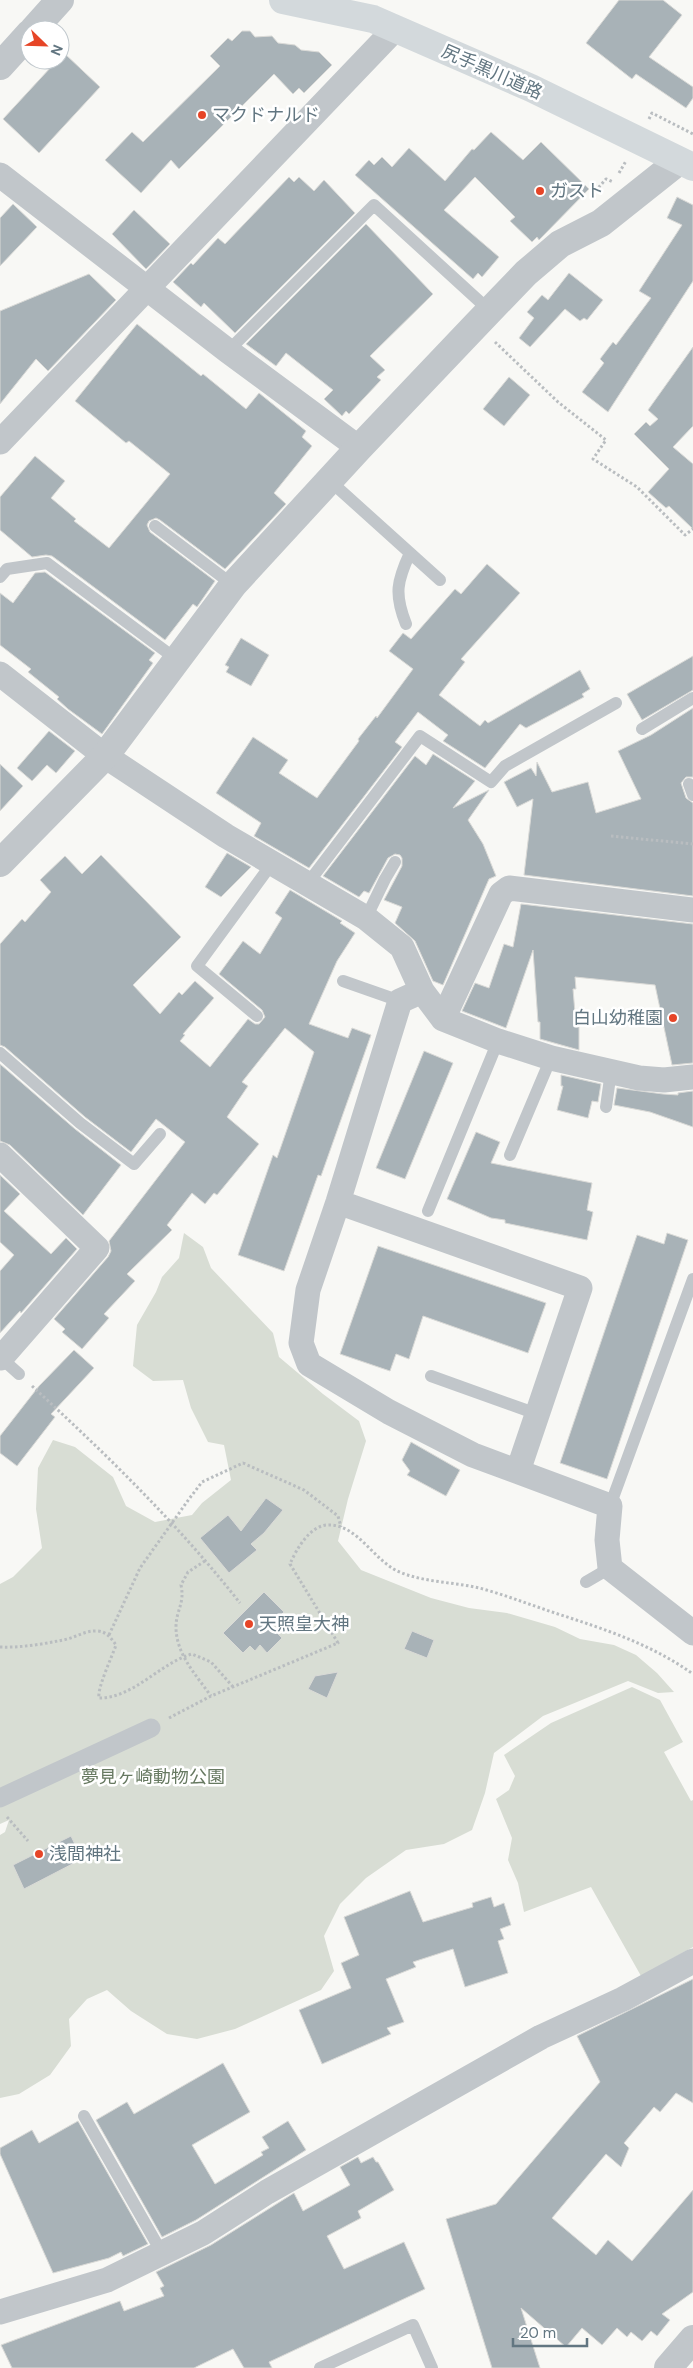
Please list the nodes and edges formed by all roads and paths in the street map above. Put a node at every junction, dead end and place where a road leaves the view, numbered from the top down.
1 (60, 0) edge
2 (283, 0) edge
3 (42, 20) edge
4 (395, 29) junction
5 (20, 44) edge
6 (0, 66) edge
7 (652, 113) dead end
8 (693, 134) edge
9 (686, 164) edge
10 (0, 175) edge
11 (147, 287) junction
12 (483, 318) junction
13 (228, 351) junction
14 (0, 442) edge
15 (358, 448) junction
16 (329, 480) junction
17 (156, 526) dead end
18 (693, 529) edge
19 (410, 553) junction
20 (0, 577) edge
21 (440, 580) dead end
22 (233, 584) junction
23 (406, 624) dead end
24 (176, 659) junction
25 (0, 674) edge
26 (693, 698) edge
27 (616, 703) dead end
28 (642, 728) dead end
29 (105, 756) junction
30 (611, 836) dead end
31 (693, 844) edge
32 (273, 862) junction
33 (395, 862) dead end
34 (0, 863) edge
35 (308, 883) junction
36 (693, 910) edge
37 (366, 918) junction
38 (343, 981) dead end
39 (422, 990) junction
40 (400, 1000) junction
41 (257, 1016) dead end
42 (443, 1019) junction
43 (498, 1041) junction
44 (0, 1053) edge
45 (551, 1058) junction
46 (611, 1071) junction
47 (693, 1076) edge
48 (606, 1107) dead end
49 (160, 1134) dead end
50 (510, 1154) dead end
51 (0, 1155) edge
52 (338, 1202) junction
53 (428, 1211) dead end
54 (693, 1279) edge
55 (7, 1363) edge
56 (431, 1376) dead end
57 (537, 1414) junction
58 (518, 1471) junction
59 (610, 1506) junction
60 (173, 1522) junction
61 (342, 1528) junction
62 (205, 1561) junction
63 (610, 1568) junction
64 (586, 1582) dead end
65 (240, 1603) dead end
66 (693, 1633) edge
67 (109, 1635) junction
68 (0, 1646) edge
69 (182, 1656) junction
70 (693, 1674) edge
71 (234, 1688) junction
72 (211, 1696) junction
73 (150, 1728) joint
74 (3, 1806) edge
75 (28, 1841) dead end
76 (693, 1961) edge
77 (84, 2116) dead end
78 (162, 2253) junction
79 (0, 2312) edge
80 (693, 2339) edge
81 (320, 2368) edge
82 (432, 2368) edge
83 (668, 2368) edge

1 - 3 street
2 - 4 main road, 尻手黒川道路
4 - 9 main road, 尻手黒川道路
4 - 11 street
5 - 6 street
7 - 8 path
9 - 12 street
10 - 11 street
11 - 13 street
11 - 14 street
12 - 13 lane
12 - 15 street
12 - 18 path
13 - 15 street
15 - 16 street
16 - 19 lane
16 - 22 street
17 - 22 lane
19 - 21 lane
19 - 23 lane
20 - 24 lane
22 - 24 street
24 - 29 street
25 - 29 street
26 - 28 lane
27 - 35 lane
29 - 32 street
29 - 34 street
30 - 31 path
32 - 35 street
32 - 41 lane
33 - 37 lane
35 - 37 street
36 - 42 street
37 - 39 street
38 - 40 lane
39 - 40 street
39 - 42 street
40 - 52 street
42 - 43 street
43 - 45 street
43 - 53 lane
44 - 49 lane
45 - 46 street
45 - 50 lane
46 - 47 street
46 - 48 lane
51 - 55 street
52 - 57 street
52 - 58 street
54 - 59 lane
55 - 60 path
56 - 57 lane
57 - 58 street
58 - 59 street
59 - 63 street
60 - 61 path
60 - 62 path
60 - 67 path
61 - 70 path
61 - 71 path
62 - 65 path
62 - 69 path
63 - 64 lane
63 - 66 street
67 - 68 path
67 - 69 path
69 - 71 path
69 - 72 path
71 - 72 path
72 - 73 path
73 - 74 street
74 - 75 path
76 - 78 street
77 - 78 lane
78 - 79 street
80 - 83 street
81 - 82 lane

